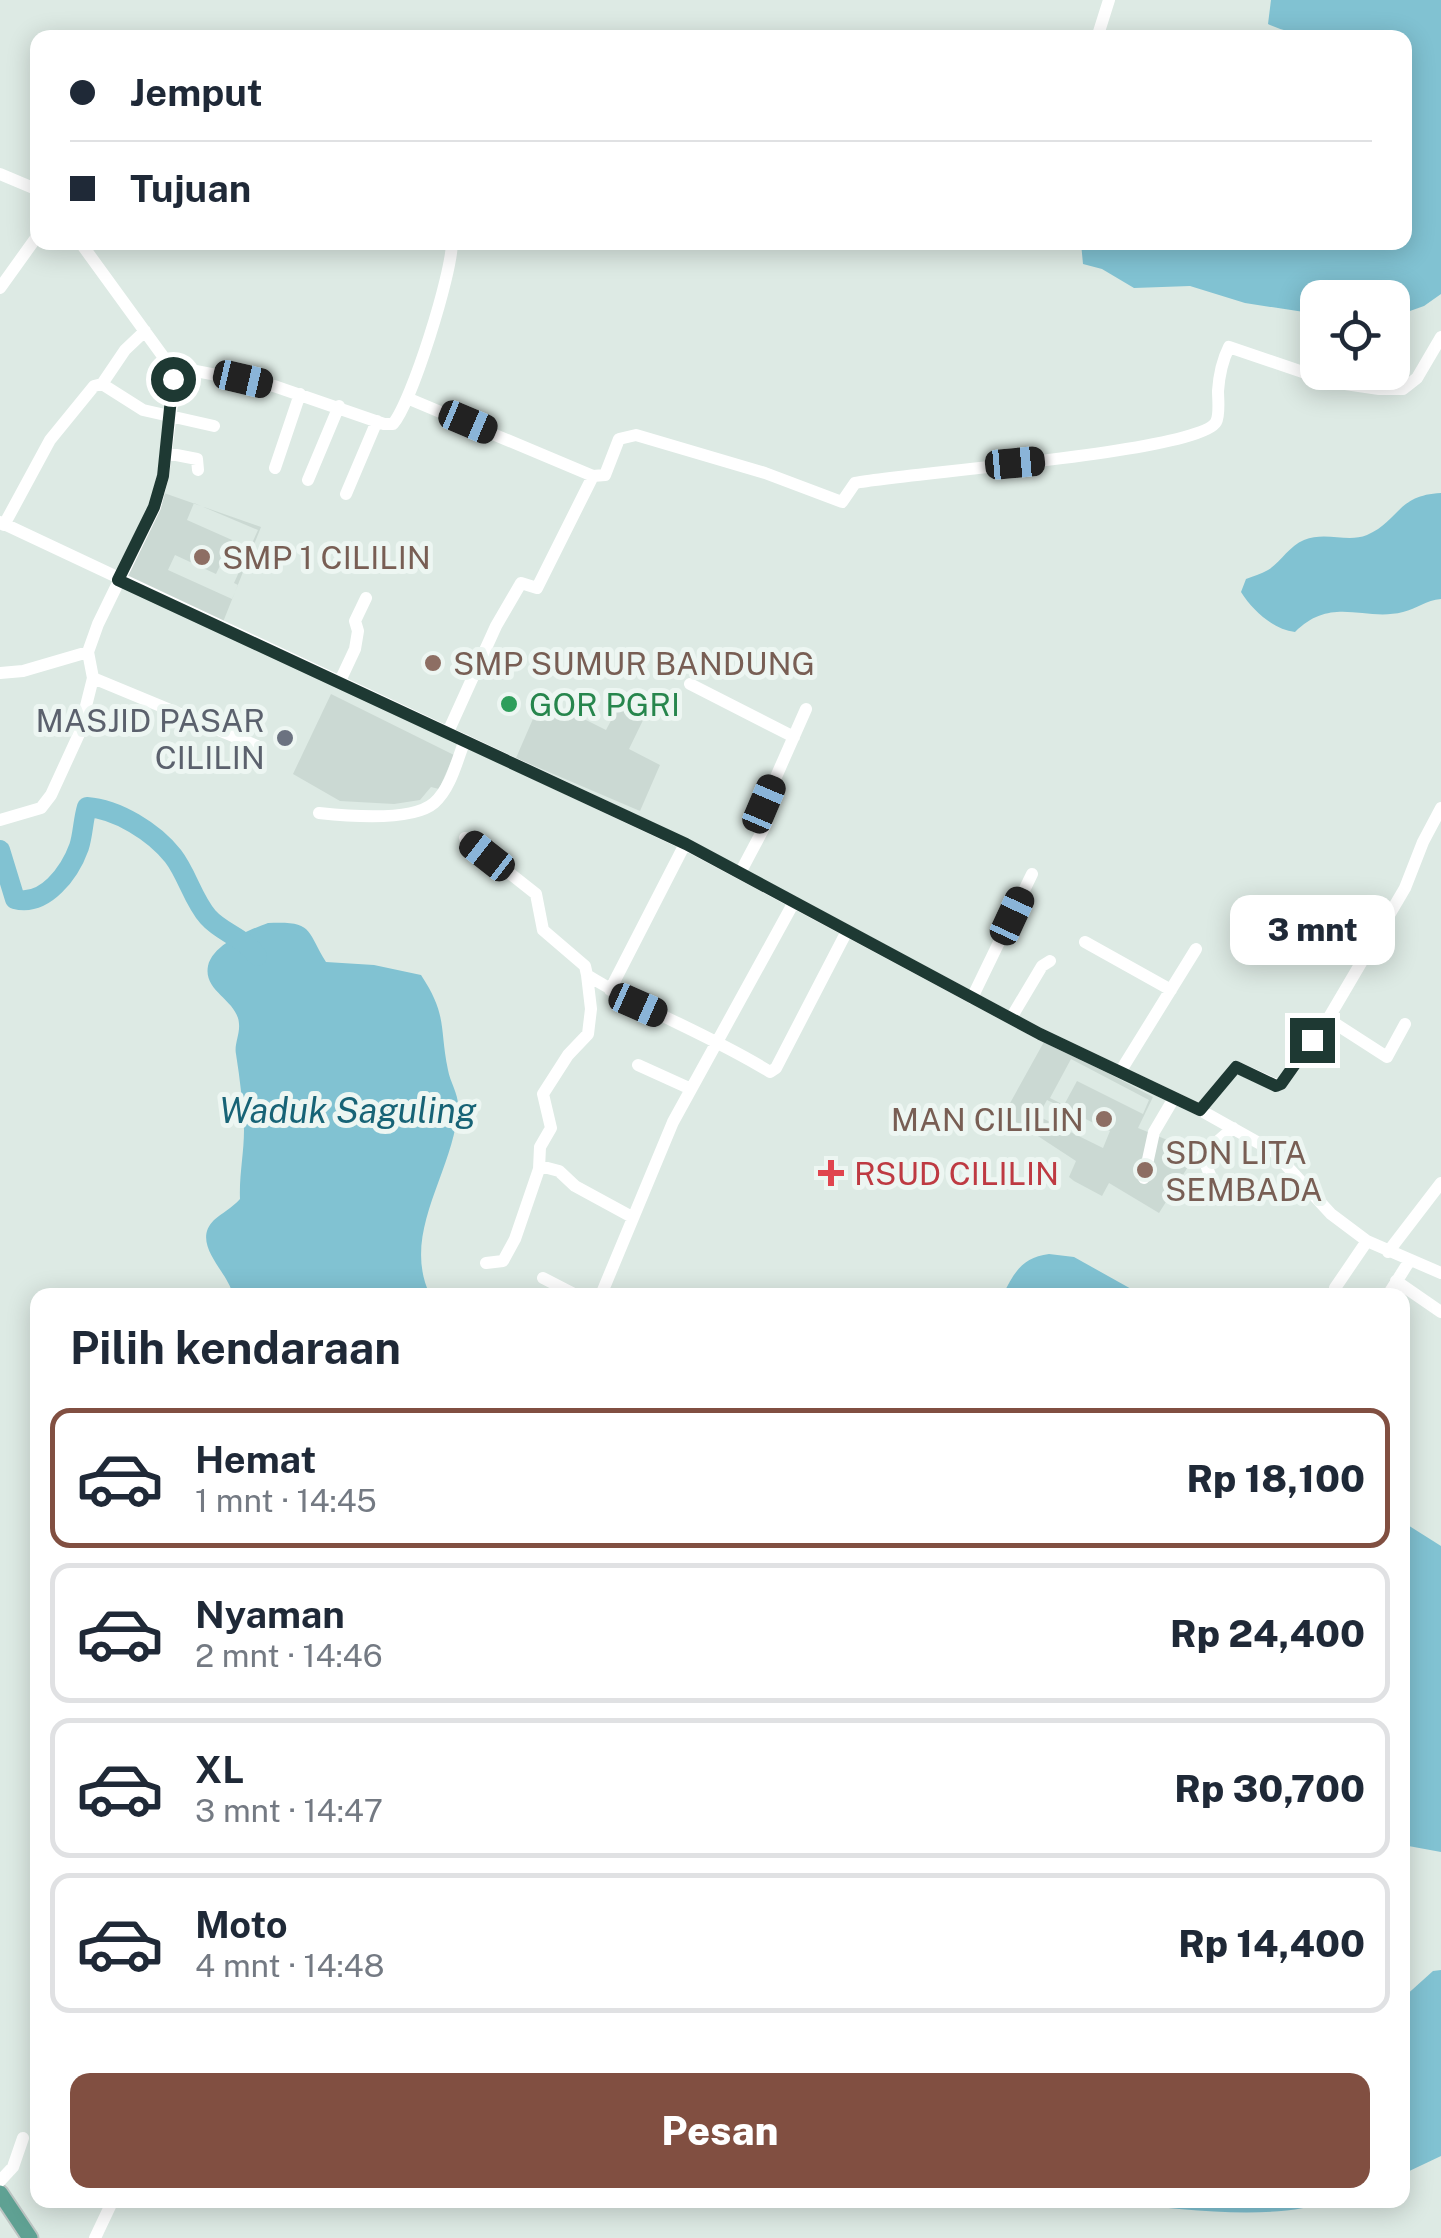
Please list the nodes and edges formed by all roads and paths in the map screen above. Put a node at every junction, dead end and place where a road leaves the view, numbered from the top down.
1 (1109, 0) edge
2 (1099, 30) edge
3 (0, 174) edge
4 (30, 187) edge
5 (30, 246) edge
6 (86, 250) edge
7 (451, 250) edge
8 (0, 288) edge
9 (145, 331) junction
10 (1441, 337) edge
11 (170, 366) junction
12 (102, 384) junction
13 (300, 394) junction
14 (407, 398) junction
15 (339, 406) junction
16 (170, 417) junction
17 (378, 422) junction
18 (214, 426) dead end
19 (166, 452) junction
20 (275, 468) dead end
21 (198, 470) dead end
22 (593, 476) junction
23 (308, 480) dead end
24 (346, 494) dead end
25 (2, 523) edge
26 (118, 580) junction
27 (366, 598) dead end
28 (88, 652) junction
29 (0, 673) edge
30 (93, 678) junction
31 (340, 681) junction
32 (690, 684) dead end
33 (806, 709) dead end
34 (448, 732) junction
35 (794, 737) junction
36 (465, 740) junction
37 (257, 746) dead end
38 (1441, 808) edge
39 (319, 812) dead end
40 (0, 820) edge
41 (465, 838) dead end
42 (686, 844) junction
43 (740, 873) junction
44 (1032, 874) dead end
45 (794, 902) junction
46 (848, 931) junction
47 (1085, 942) dead end
48 (1196, 949) dead end
49 (1050, 961) dead end
50 (587, 975) junction
51 (610, 990) junction
52 (1171, 990) junction
53 (972, 998) junction
54 (1011, 1018) junction
55 (1328, 1018) junction
56 (1405, 1024) dead end
57 (718, 1041) junction
58 (638, 1065) dead end
59 (1120, 1072) junction
60 (691, 1089) junction
61 (1174, 1098) junction
62 (1200, 1110) junction
63 (1232, 1128) junction
64 (540, 1166) junction
65 (1144, 1178) dead end
66 (1441, 1183) edge
67 (1220, 1200) dead end
68 (632, 1217) junction
69 (1368, 1241) junction
70 (1388, 1252) junction
71 (1410, 1260) junction
72 (486, 1263) dead end
73 (1441, 1273) edge
74 (543, 1278) dead end
75 (1396, 1281) junction
76 (562, 1288) edge
77 (604, 1288) edge
78 (1335, 1288) dead end
79 (1392, 1288) edge
80 (1406, 1288) edge
81 (1410, 1291) edge
82 (1441, 1312) edge
83 (23, 2138) dead end
84 (0, 2181) edge
85 (0, 2193) edge
86 (109, 2208) edge
87 (30, 2238) edge
88 (95, 2238) edge

1 - 2 street
3 - 4 street
5 - 8 street
6 - 9 street
7 - 14 street
9 - 11 street
9 - 12 street
10 - 22 street
11 - 13 street
11 - 16 street
12 - 16 street
12 - 25 street
13 - 15 street
13 - 20 street
14 - 17 street
14 - 22 street
15 - 17 street
15 - 23 street
16 - 18 street
16 - 19 street
17 - 24 street
19 - 21 street
19 - 26 street
22 - 34 street
25 - 26 street
26 - 28 street
26 - 31 street
27 - 31 street
28 - 29 street
28 - 30 street
30 - 37 street
30 - 40 street
31 - 34 street
32 - 35 street
33 - 35 street
34 - 36 street
35 - 43 street
36 - 39 street
36 - 42 street
38 - 55 street
41 - 50 street
42 - 43 street
42 - 51 street
43 - 45 street
44 - 53 street
45 - 46 street
45 - 57 street
46 - 53 street
46 - 57 street
47 - 52 street
48 - 52 street
49 - 54 street
50 - 51 street
50 - 64 street
51 - 57 street
52 - 59 street
53 - 54 street
54 - 59 street
55 - 56 street
55 - 62 street
57 - 60 street
58 - 60 street
59 - 61 street
60 - 68 street
61 - 62 street
61 - 65 street
62 - 63 street
63 - 67 street
63 - 69 street
64 - 68 street
64 - 72 street
66 - 70 street
68 - 77 street
69 - 70 street
69 - 78 street
70 - 71 street
71 - 73 street
71 - 75 street
74 - 76 street
75 - 79 street
75 - 80 street
81 - 82 street
83 - 84 street
85 - 87 main road
86 - 88 street

